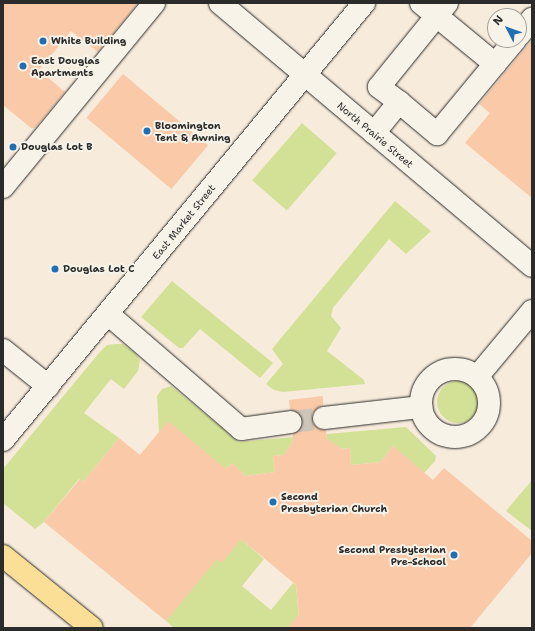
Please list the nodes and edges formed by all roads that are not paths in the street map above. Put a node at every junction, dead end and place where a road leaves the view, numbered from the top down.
1 (154, 3) edge
2 (220, 3) edge
3 (364, 3) edge
4 (435, 7) edge
5 (508, 48) edge
6 (495, 64) junction
7 (304, 75) junction
8 (399, 102) junction
9 (374, 134) junction
10 (3, 188) edge
11 (532, 266) edge
12 (532, 311) edge
13 (108, 314) junction
14 (3, 350) edge
15 (477, 377) junction
16 (48, 386) junction
17 (421, 407) junction
18 (324, 418) tunnel mouth
19 (291, 422) tunnel mouth
20 (3, 440) edge
21 (3, 556) edge
22 (92, 628) edge

1 - 10 street
2 - 7 street, North Prairie Street
3 - 7 street, East Market Street
4 - 6 street
4 - 8 street
5 - 6 street
6 - 8 street
7 - 9 street, North Prairie Street
7 - 13 street, East Market Street
8 - 9 street
9 - 11 street, North Prairie Street
12 - 15 street
13 - 16 street, East Market Street
13 - 19 street
14 - 16 street
15 - 17 street
15 - 17 street
16 - 20 street, East Market Street
17 - 18 street
21 - 22 main road

